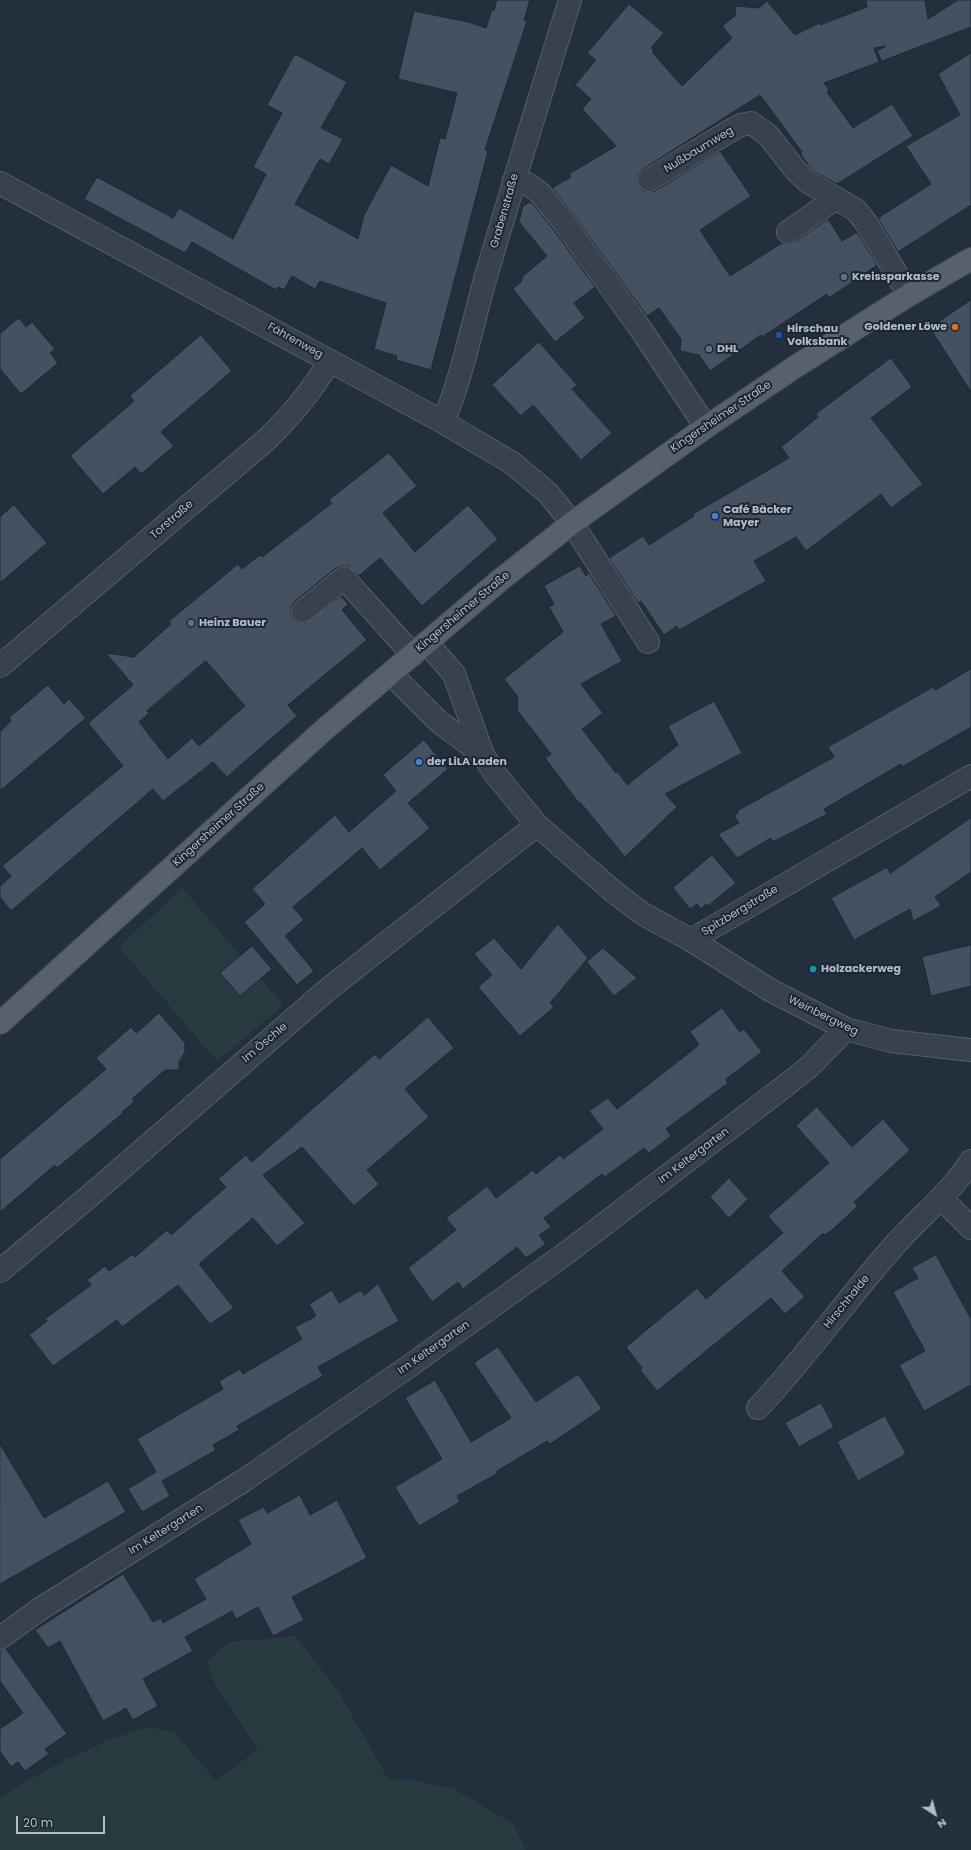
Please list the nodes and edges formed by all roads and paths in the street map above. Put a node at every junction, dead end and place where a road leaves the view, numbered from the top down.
1 (570, 0) edge
2 (514, 180) junction
3 (649, 180) dead end
4 (0, 183) edge
5 (836, 198) junction
6 (788, 232) dead end
7 (971, 259) edge
8 (909, 295) junction
9 (330, 361) junction
10 (443, 422) junction
11 (706, 427) junction
12 (572, 523) junction
13 (303, 611) dead end
14 (648, 642) dead end
15 (420, 649) junction
16 (0, 666) edge
17 (391, 674) junction
18 (483, 755) junction
19 (971, 776) edge
20 (537, 825) junction
21 (691, 940) junction
22 (0, 1023) edge
23 (846, 1029) junction
24 (971, 1050) edge
25 (971, 1161) edge
26 (941, 1198) junction
27 (971, 1228) edge
28 (0, 1271) edge
29 (758, 1408) dead end
30 (0, 1638) edge

1 - 2 street, Grabenstraße
2 - 10 street, Grabenstraße
2 - 11 street
3 - 5 street, Nußbaumweg
4 - 9 street, Fährenweg
5 - 6 street
5 - 8 street, Nußbaumweg
7 - 8 main road, Kingersheimer Straße
8 - 11 main road, Kingersheimer Straße
9 - 10 street, Fährenweg
9 - 16 street, Torstraße
10 - 12 street, Fährenweg
11 - 12 main road, Kingersheimer Straße
12 - 14 street, Fährenweg
12 - 15 main road, Kingersheimer Straße
13 - 15 street, Spitzbergstraße
15 - 17 main road, Kingersheimer Straße
15 - 18 street, Spitzbergstraße
17 - 18 street, Spitzbergstraße
17 - 22 main road, Kingersheimer Straße
18 - 20 street, Spitzbergstraße
19 - 21 street, Spitzbergstraße
20 - 21 street, Spitzbergstraße
20 - 28 street, Im Öschle
21 - 23 street, Weinbergweg
23 - 24 street, Weinbergweg
23 - 30 street, Im Keltergarten
25 - 26 street, Hirschhalde
26 - 27 street
26 - 29 street, Hirschhalde

